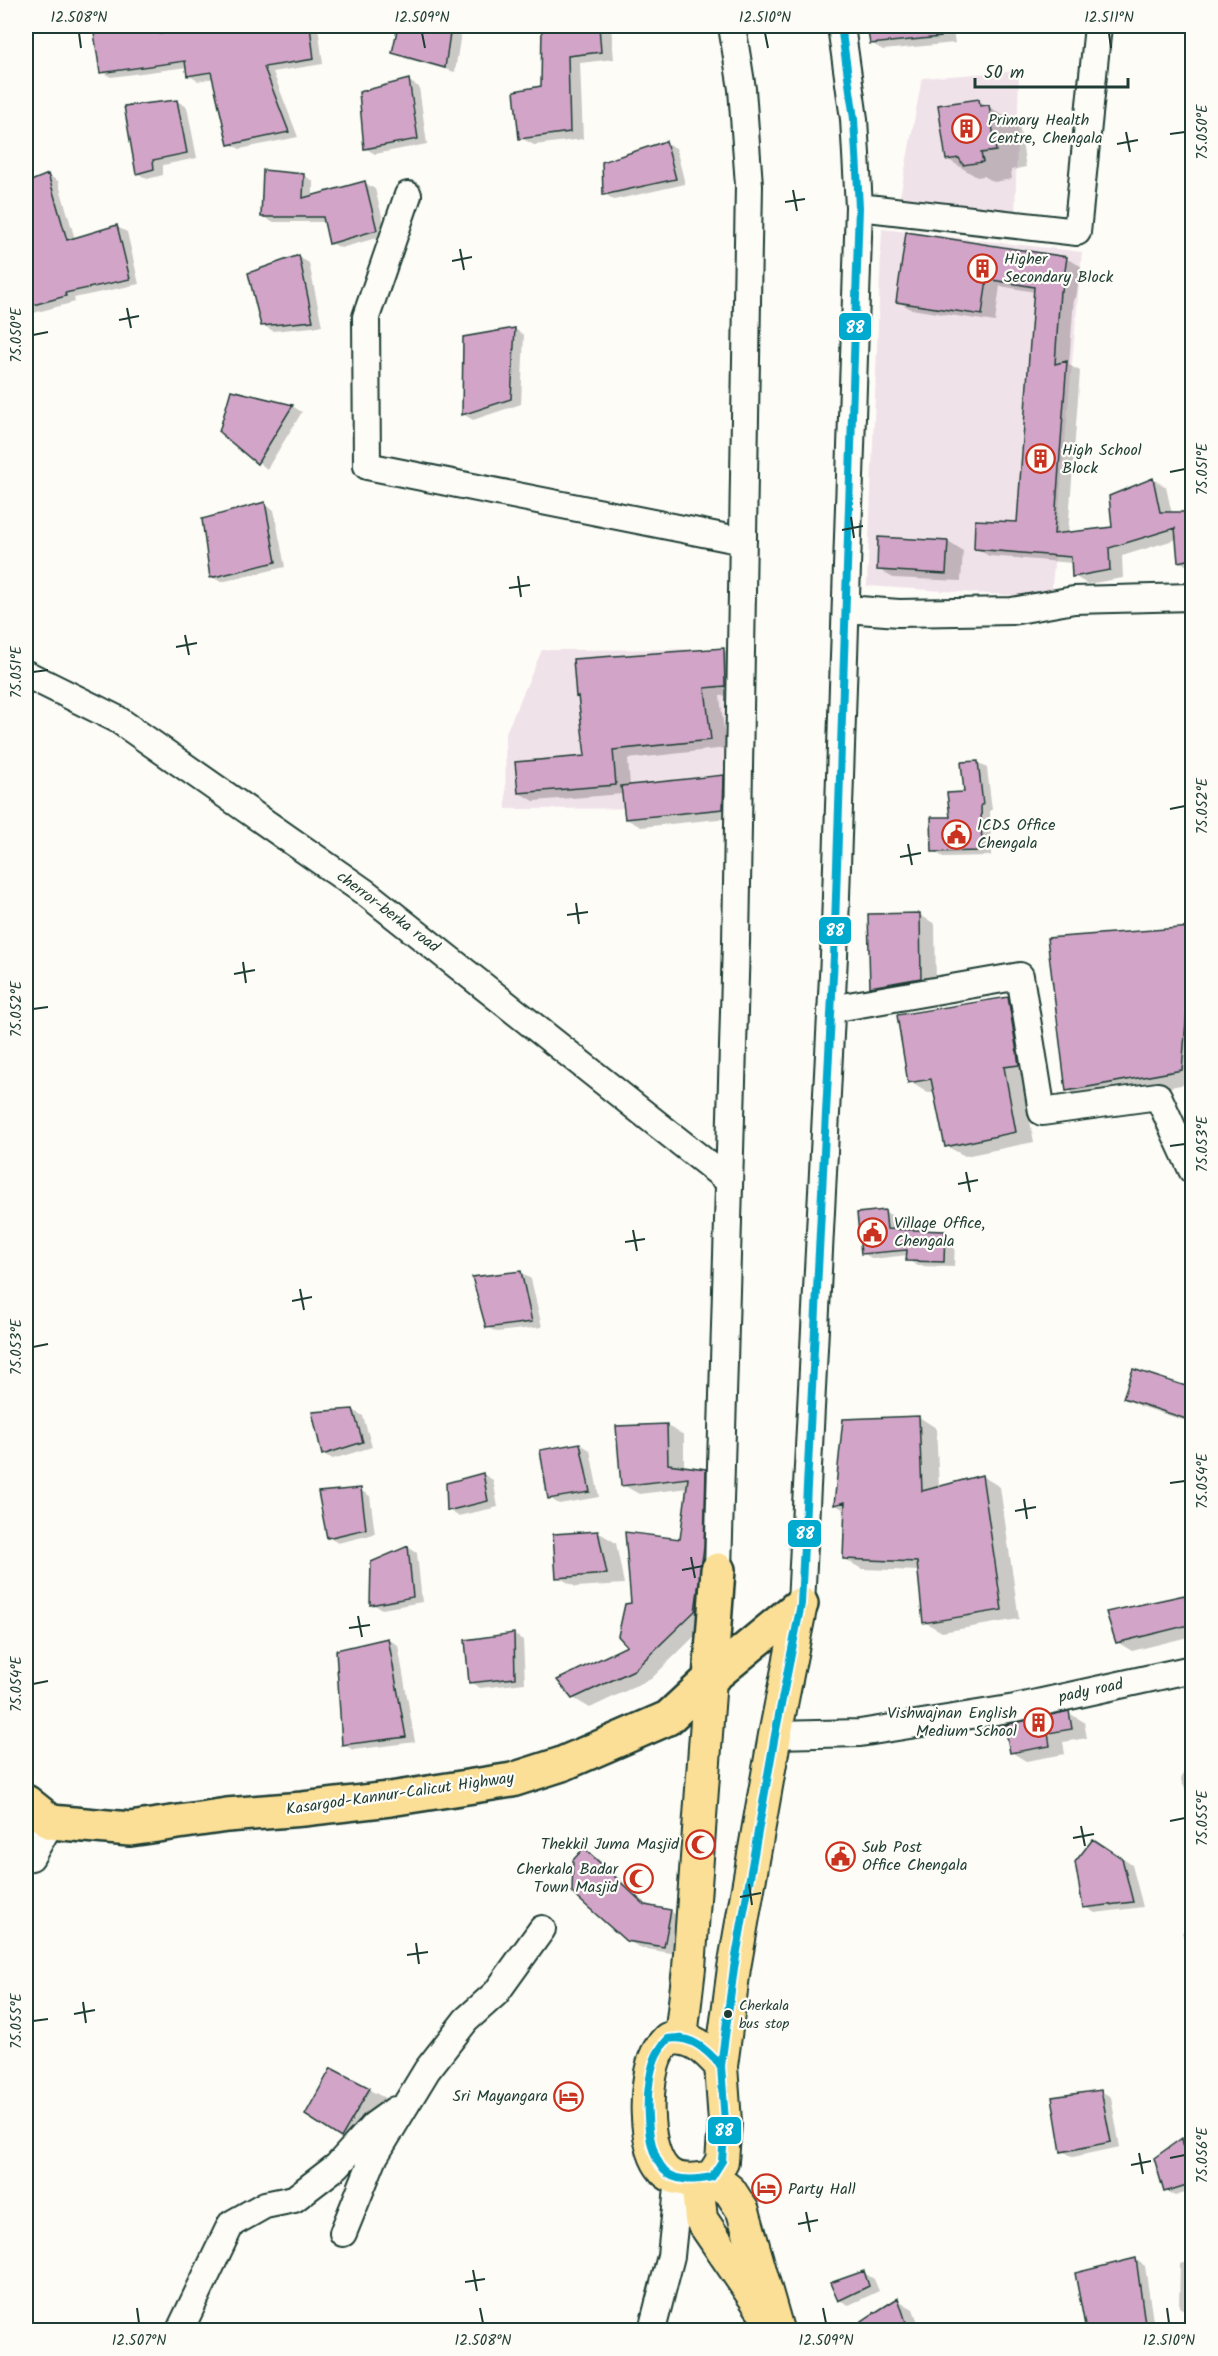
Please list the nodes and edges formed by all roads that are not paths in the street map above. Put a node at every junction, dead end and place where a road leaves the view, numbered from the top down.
1 (732, 26) edge
2 (841, 26) edge
3 (1098, 26) edge
4 (408, 195) dead end
5 (860, 207) junction
6 (743, 541) junction
7 (1192, 597) edge
8 (846, 609) junction
9 (26, 674) edge
10 (831, 1009) junction
11 (1192, 1170) edge
12 (729, 1181) junction
13 (718, 1570) joint
14 (801, 1604) junction
15 (1192, 1669) edge
16 (710, 1679) junction
17 (775, 1735) junction
18 (26, 1802) edge
19 (51, 1822) junction
20 (26, 1858) edge
21 (542, 1929) dead end
22 (681, 2037) junction
23 (721, 2066) junction
24 (410, 2099) junction
25 (696, 2179) junction
26 (344, 2233) dead end
27 (776, 2329) edge
28 (180, 2331) edge
29 (652, 2331) edge

1 - 6 street
2 - 5 street
3 - 5 street
4 - 6 street
5 - 8 street
6 - 12 street
7 - 8 street
8 - 10 street
9 - 12 street, cherror-berka road
10 - 11 street
10 - 14 street
12 - 13 street
13 - 16 highway
14 - 16 highway, Kasargod-Kannur-Calicut Highway
14 - 17 main road
15 - 17 street, pady road
16 - 19 highway, Kasargod-Kannur-Calicut Highway
16 - 22 main road
17 - 23 main road
18 - 19 highway
19 - 20 street
21 - 24 street
22 - 23 main road
22 - 25 main road
23 - 25 main road
24 - 26 street
24 - 28 street
25 - 27 main road
25 - 29 street

